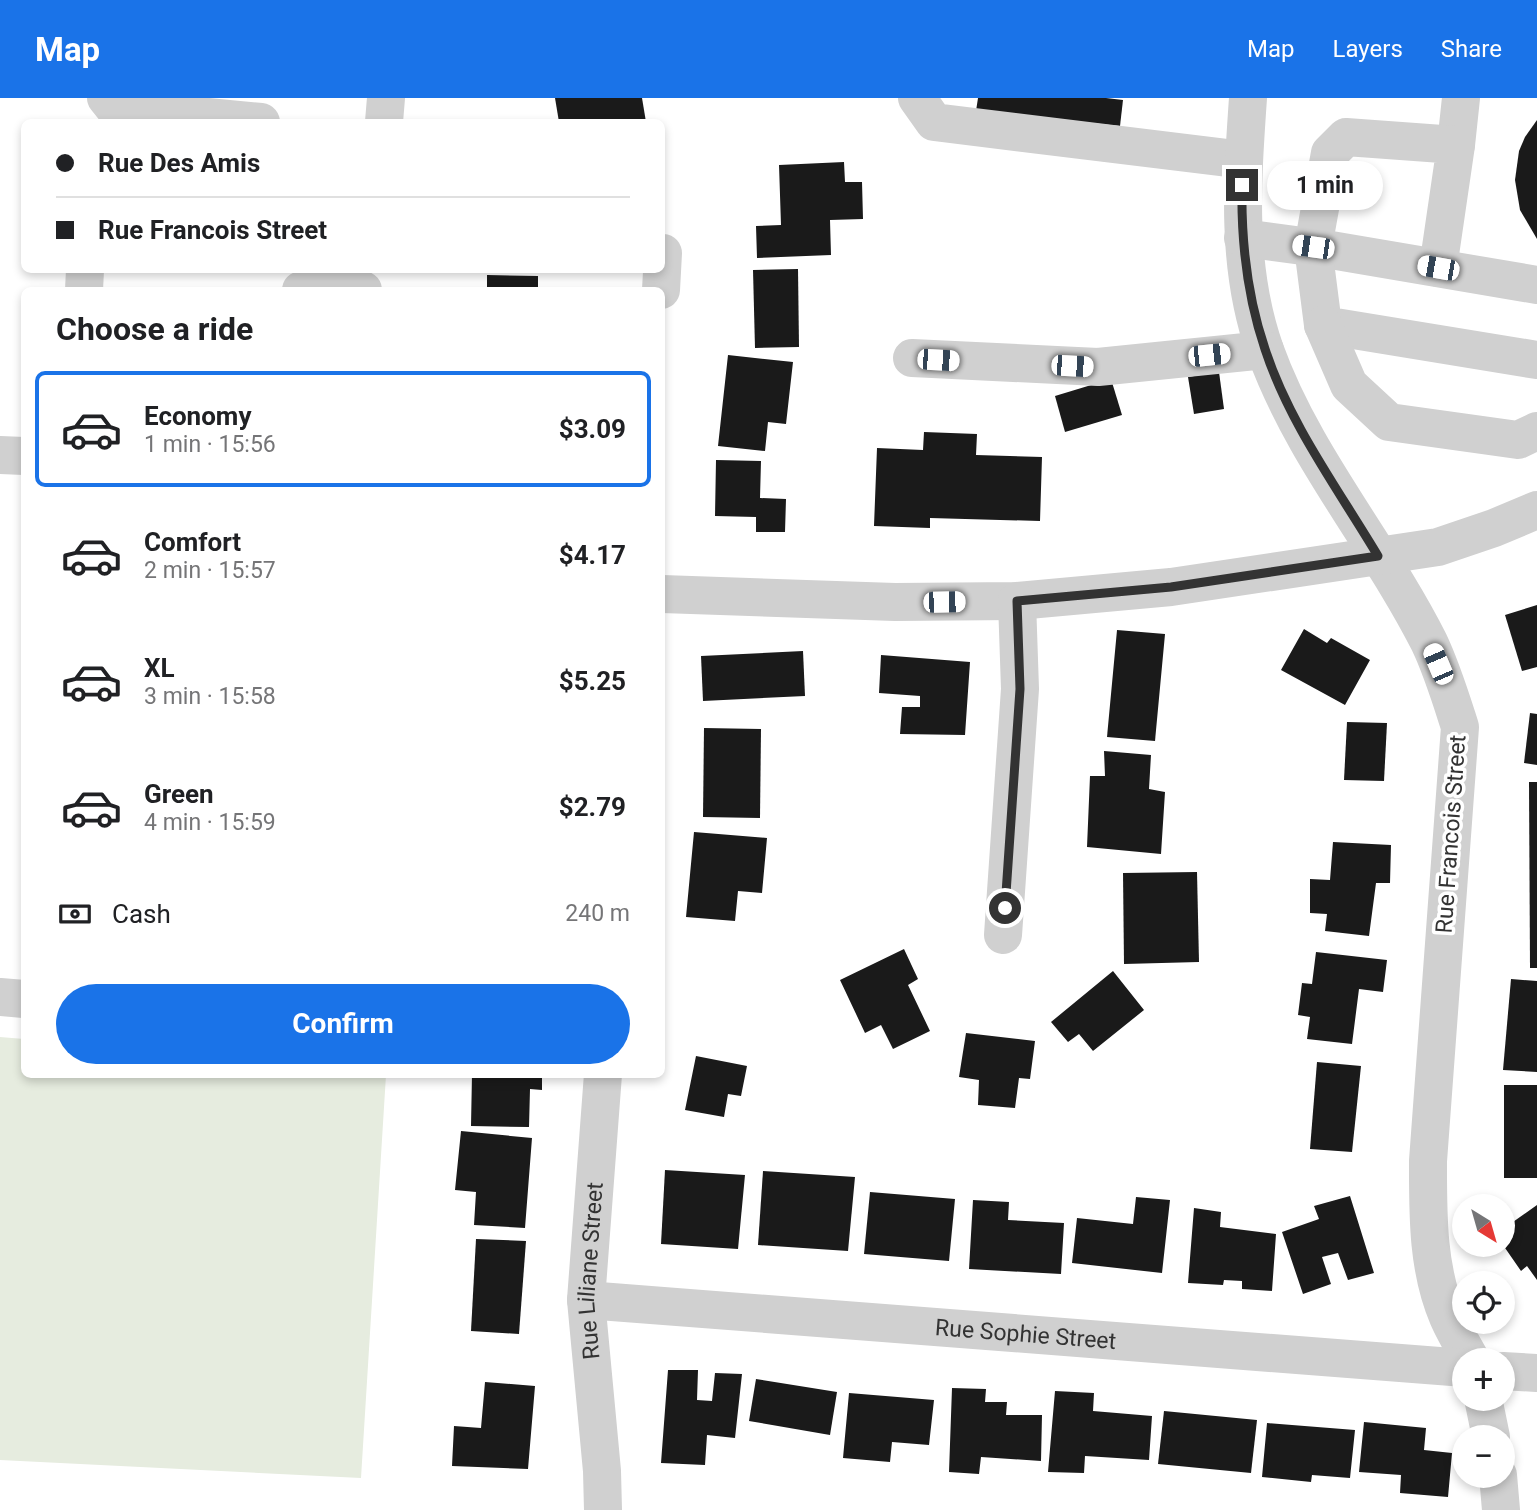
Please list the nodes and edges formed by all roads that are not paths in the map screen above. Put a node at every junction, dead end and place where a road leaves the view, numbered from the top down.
1 (92, 98) edge
2 (106, 98) edge
3 (386, 98) edge
4 (917, 98) edge
5 (1248, 98) edge
6 (1461, 98) edge
7 (91, 119) edge
8 (230, 119) edge
9 (384, 119) edge
10 (1456, 145) junction
11 (1244, 160) junction
12 (1243, 238) junction
13 (1313, 247) junction
14 (1438, 268) junction
15 (1537, 285) edge
16 (1323, 325) junction
17 (1265, 349) junction
18 (912, 358) dead end
19 (1537, 360) edge
20 (1537, 430) edge
21 (0, 455) edge
22 (21, 456) edge
23 (1537, 510) edge
24 (1378, 556) junction
25 (665, 594) edge
26 (1017, 601) junction
27 (1003, 934) dead end
28 (0, 997) edge
29 (21, 999) edge
30 (603, 1078) edge
31 (586, 1300) junction
32 (1464, 1348) edge
33 (1452, 1366) edge
34 (1515, 1372) edge
35 (1537, 1374) edge
36 (1499, 1488) edge
37 (603, 1510) edge
38 (1501, 1510) edge

1 - 7 street
2 - 8 street
3 - 9 street
4 - 11 street
5 - 11 street, Rue Francois Street
6 - 10 street
10 - 13 street
10 - 14 street
11 - 12 street, Rue Francois Street
12 - 13 street
12 - 17 street, Rue Francois Street
13 - 14 street
13 - 16 street
14 - 15 street
16 - 19 street
16 - 20 street
17 - 18 street
17 - 24 street, Rue Francois Street
21 - 22 street
23 - 24 street
24 - 26 street
24 - 32 street, Rue Francois Street
25 - 26 street
26 - 27 street
28 - 29 street
30 - 31 street, Rue Liliane Street
31 - 33 street, Rue Sophie Street
31 - 37 street, Rue Liliane Street
34 - 35 street
36 - 38 street

